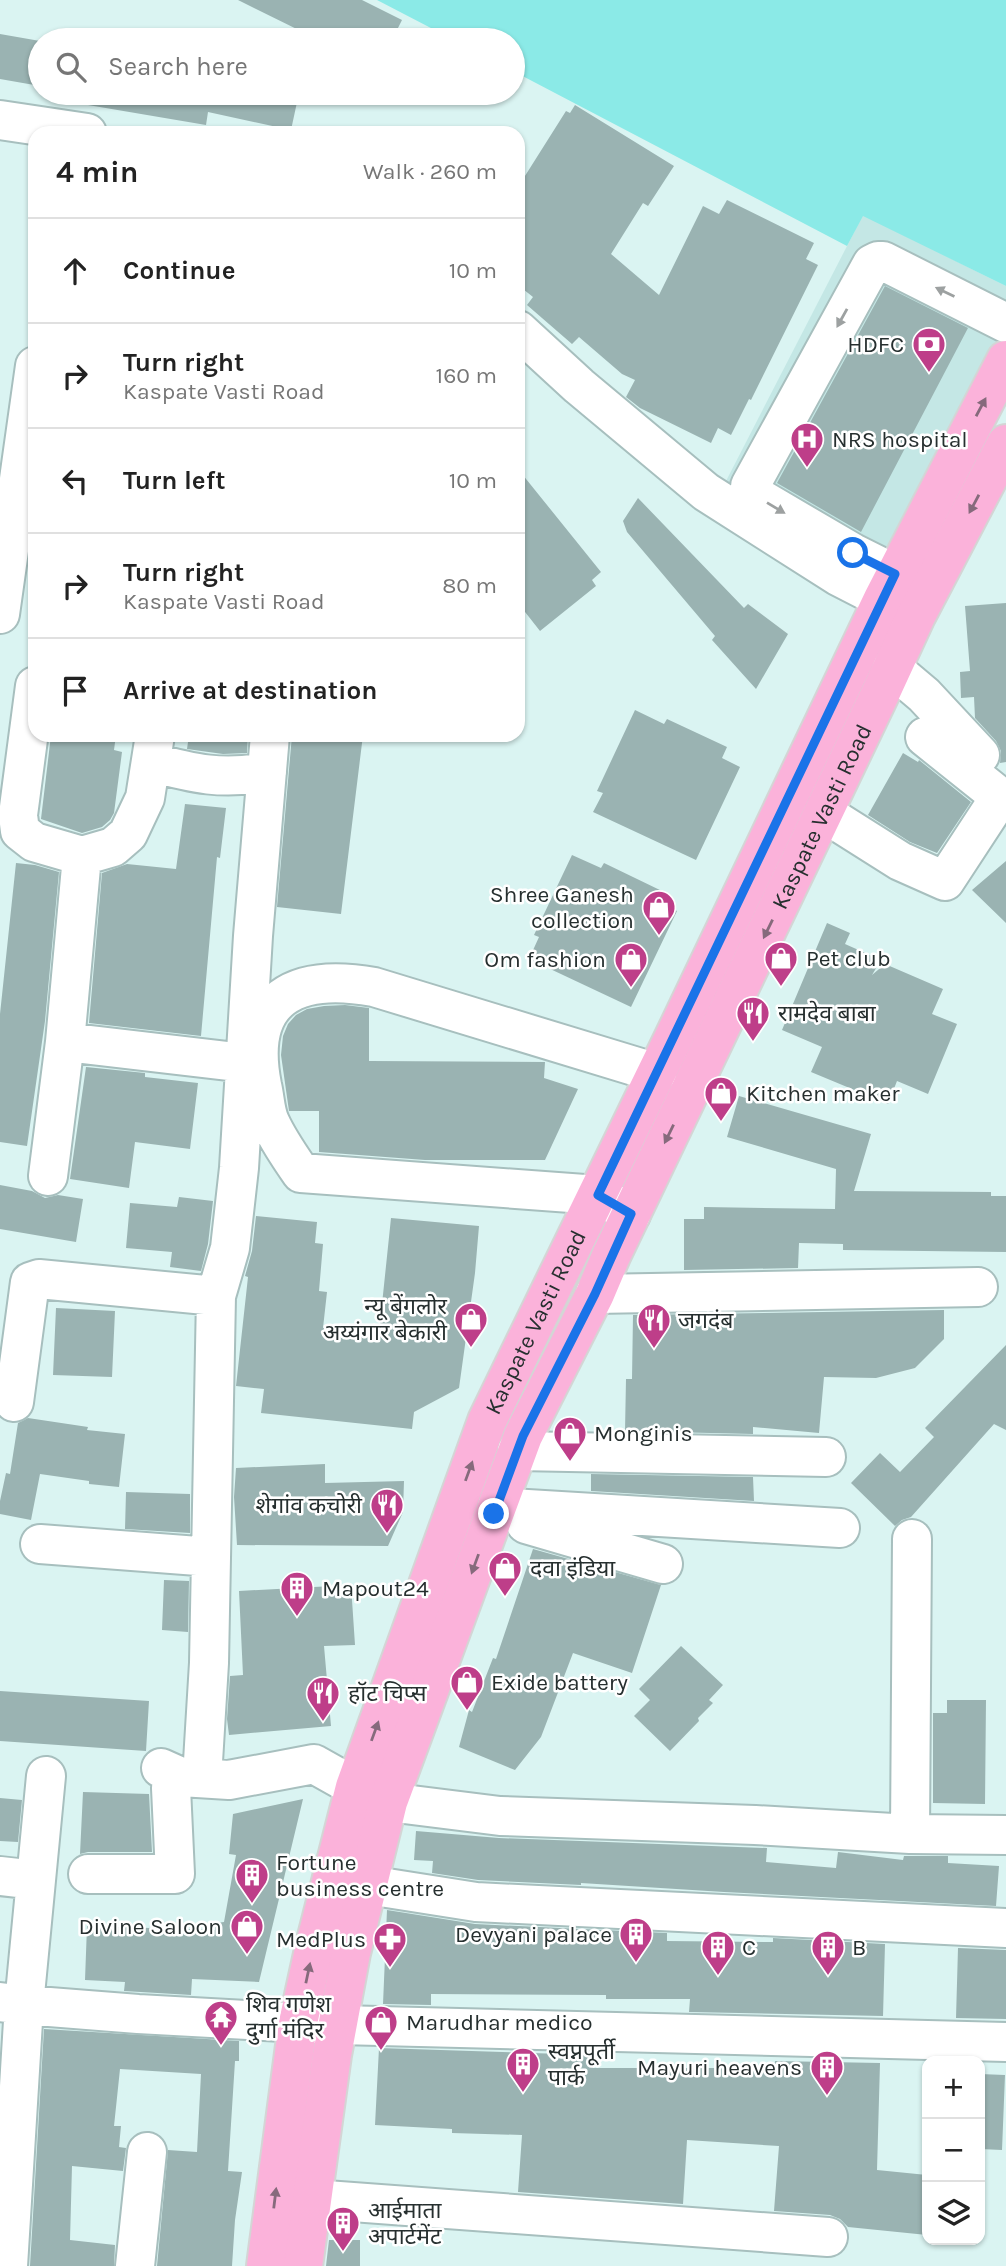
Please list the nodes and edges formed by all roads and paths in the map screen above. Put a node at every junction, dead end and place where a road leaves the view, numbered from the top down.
1 (0, 120) edge
2 (40, 126) edge
3 (1006, 323) edge
4 (525, 336) edge
5 (1006, 360) edge
6 (28, 387) edge
7 (12, 435) edge
8 (1006, 444) edge
9 (898, 596) junction
10 (0, 614) edge
11 (892, 668) junction
12 (925, 737) dead end
13 (28, 739) edge
14 (269, 742) edge
15 (153, 748) edge
16 (267, 772) junction
17 (1006, 779) edge
18 (824, 813) junction
19 (82, 856) junction
20 (65, 1042) junction
21 (245, 1063) junction
22 (657, 1073) junction
23 (48, 1176) dead end
24 (598, 1195) junction
25 (631, 1214) junction
26 (978, 1287) dead end
27 (595, 1294) junction
28 (216, 1296) junction
29 (14, 1402) dead end
30 (517, 1451) junction
31 (826, 1457) dead end
32 (495, 1510) junction
33 (840, 1528) dead end
34 (912, 1539) dead end
35 (40, 1544) dead end
36 (211, 1557) junction
37 (663, 1564) dead end
38 (46, 1776) dead end
39 (178, 1778) junction
40 (372, 1795) junction
41 (910, 1834) junction
42 (1006, 1835) edge
43 (88, 1874) dead end
44 (18, 1878) edge
45 (368, 1885) junction
46 (1006, 1928) edge
47 (12, 2004) edge
48 (298, 2023) junction
49 (339, 2025) junction
50 (1006, 2042) edge
51 (147, 2152) dead end
52 (312, 2199) junction
53 (828, 2237) dead end
54 (8, 2266) edge
55 (135, 2266) edge
56 (267, 2266) edge
57 (303, 2266) edge

1 - 2 street
3 -> 9 street
4 - 9 street
9 -> 5 main road, Kaspate Vasti Road
6 - 7 street
7 - 10 street
8 -> 9 main road, Kaspate Vasti Road
9 - 11 main road, Kaspate Vasti Road
9 - 22 main road, Kaspate Vasti Road
11 - 17 street
11 - 18 main road, Kaspate Vasti Road
12 - 18 street
13 - 19 street
14 - 16 street
15 - 16 street
15 - 19 street
16 - 21 street
18 -> 25 main road, Kaspate Vasti Road
19 - 20 street
20 - 21 street
20 - 23 street
21 - 28 street
22 - 24 main road, Kaspate Vasti Road
22 - 24 street
24 - 25 street
40 -> 24 main road, Kaspate Vasti Road
25 - 27 main road, Kaspate Vasti Road
26 - 27 street
27 - 30 main road, Kaspate Vasti Road
28 - 29 street
28 - 36 street
30 - 31 street
30 - 32 main road, Kaspate Vasti Road
32 - 33 street
32 - 37 street
32 -> 40 main road, Kaspate Vasti Road
34 - 41 street
35 - 36 street
36 - 39 street
38 - 44 street
39 - 40 street
39 - 43 street
40 - 41 street
40 - 45 main road, Kaspate Vasti Road
48 -> 40 main road, Kaspate Vasti Road
41 - 42 street
44 - 47 street
45 - 46 street
45 - 49 main road, Kaspate Vasti Road
47 - 48 street
47 - 54 street
48 - 49 street
56 -> 48 main road, Kaspate Vasti Road
49 - 50 street
49 - 52 main road, Kaspate Vasti Road
51 - 55 street
52 - 53 street
52 - 57 main road, Kaspate Vasti Road

